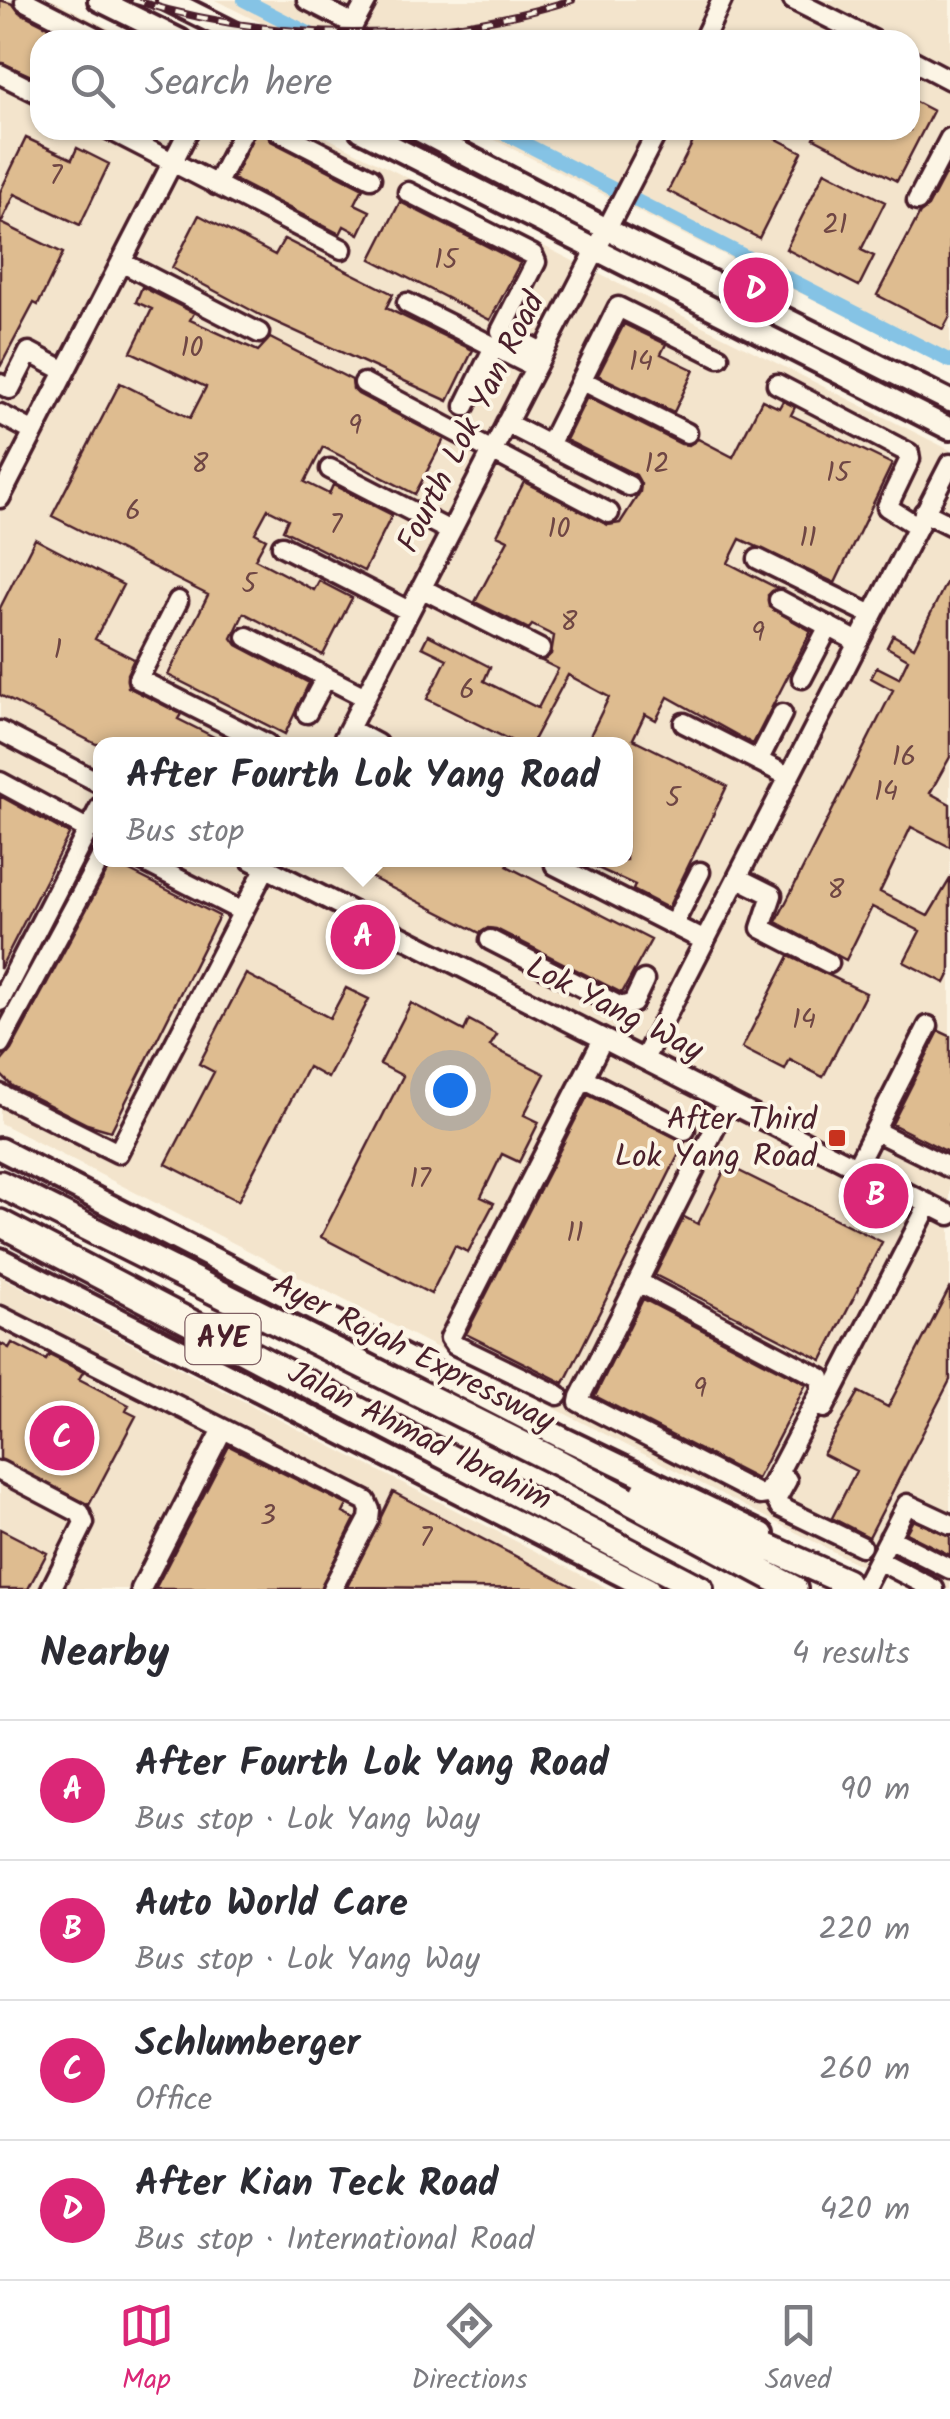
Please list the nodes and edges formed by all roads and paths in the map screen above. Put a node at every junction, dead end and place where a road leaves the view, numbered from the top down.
1 (99, 0) edge
2 (168, 0) edge
3 (307, 0) edge
4 (366, 0) edge
5 (722, 0) edge
6 (25, 1) edge
7 (801, 2) edge
8 (82, 30) edge
9 (160, 30) edge
10 (225, 30) edge
11 (351, 30) edge
12 (708, 30) edge
13 (854, 30) edge
14 (920, 64) edge
15 (0, 74) edge
16 (950, 80) edge
17 (30, 89) edge
18 (950, 138) edge
19 (130, 140) edge
20 (152, 140) edge
21 (184, 140) edge
22 (239, 140) edge
23 (296, 140) edge
24 (380, 140) edge
25 (437, 140) edge
26 (653, 140) edge
27 (148, 149) junction
28 (172, 162) junction
29 (370, 178) dead end
30 (216, 184) junction
31 (408, 192) dead end
32 (917, 201) dead end
33 (606, 229) junction
34 (342, 249) dead end
35 (595, 249) junction
36 (121, 262) junction
37 (407, 304) dead end
38 (259, 333) dead end
39 (494, 347) junction
40 (719, 357) dead end
41 (538, 360) junction
42 (66, 371) junction
43 (581, 380) junction
44 (364, 383) dead end
45 (0, 384) edge
46 (777, 384) dead end
47 (950, 401) edge
48 (465, 406) dead end
49 (0, 414) edge
50 (506, 423) junction
51 (950, 429) edge
52 (34, 432) junction
53 (688, 434) dead end
54 (549, 445) junction
55 (492, 451) junction
56 (950, 464) edge
57 (330, 469) dead end
58 (629, 486) dead end
59 (0, 498) edge
60 (608, 513) dead end
61 (921, 519) junction
62 (950, 525) edge
63 (450, 532) junction
64 (282, 546) dead end
65 (758, 559) dead end
66 (422, 588) junction
67 (778, 600) dead end
68 (178, 601) dead end
69 (409, 611) junction
70 (872, 615) junction
71 (829, 626) junction
72 (247, 637) dead end
73 (858, 642) junction
74 (540, 648) dead end
75 (326, 677) junction
76 (802, 678) dead end
77 (365, 697) junction
78 (307, 713) dead end
79 (782, 714) dead end
80 (684, 723) dead end
81 (0, 731) edge
82 (253, 737) edge
83 (345, 737) edge
84 (758, 761) junction
85 (788, 776) junction
86 (93, 778) edge
87 (0, 782) edge
88 (93, 822) edge
89 (89, 830) junction
90 (96, 867) edge
91 (155, 867) edge
92 (268, 867) edge
93 (273, 867) edge
94 (559, 867) edge
95 (700, 872) dead end
96 (738, 878) junction
97 (243, 912) junction
98 (673, 925) junction
99 (490, 940) dead end
100 (705, 942) junction
101 (530, 960) junction
102 (829, 963) dead end
103 (644, 980) dead end
104 (514, 993) junction
105 (0, 1002) edge
106 (928, 1026) dead end
107 (603, 1038) junction
108 (0, 1044) edge
109 (644, 1059) junction
110 (583, 1078) junction
111 (0, 1094) edge
112 (728, 1102) junction
113 (685, 1130) dead end
114 (874, 1131) junction
115 (0, 1149) edge
116 (856, 1167) junction
117 (950, 1168) edge
118 (0, 1184) edge
119 (929, 1204) junction
120 (950, 1215) edge
121 (0, 1223) edge
122 (0, 1259) edge
123 (638, 1282) junction
124 (0, 1316) edge
125 (558, 1395) dead end
126 (223, 1429) junction
127 (561, 1464) junction
128 (0, 1471) edge
129 (950, 1524) edge
130 (889, 1538) junction
131 (861, 1546) dead end
132 (878, 1560) junction
133 (950, 1568) edge
134 (856, 1587) edge
135 (51, 1589) edge
136 (141, 1589) edge
137 (332, 1589) edge
138 (649, 1589) edge
139 (700, 1589) edge
140 (794, 1589) edge
141 (934, 1589) edge

1 - 9 main road
2 - 10 main road
3 - 11 street
4 - 11 street
5 - 12 street
6 - 8 street
7 - 13 street
14 - 16 street
15 - 17 street
18 - 32 street
19 - 27 street
20 - 27 street
21 - 28 street
22 - 30 street
23 - 29 street
24 - 35 main road
25 - 33 main road
26 - 33 street, Fourth Lok Yan Road
27 - 28 street
28 - 30 street
28 - 36 street
30 - 34 street
31 - 41 street
33 - 35 street, Fourth Lok Yan Road
33 - 47 main road
35 - 41 street, Fourth Lok Yan Road
35 - 51 main road
36 - 38 street
36 - 42 street
37 - 39 street
39 - 41 street
39 - 48 street
40 - 43 street
41 - 50 street, Fourth Lok Yan Road
42 - 45 street
42 - 52 street
43 - 53 street
43 - 54 street
44 - 55 street
46 - 61 street
49 - 52 street
50 - 54 street
50 - 55 street, Fourth Lok Yan Road
52 - 59 street
54 - 58 street
55 - 60 street
55 - 63 street, Fourth Lok Yan Road
56 - 61 street
57 - 63 street
61 - 62 street
61 - 70 street
63 - 66 street, Fourth Lok Yan Road
64 - 69 street
65 - 70 street
66 - 69 street, Fourth Lok Yan Road
66 - 74 street
67 - 71 street
68 - 82 street
69 - 77 street, Fourth Lok Yan Road
70 - 73 street
71 - 73 street
71 - 76 street
72 - 75 street
73 - 85 street
75 - 77 street
75 - 78 street
77 - 83 street, Fourth Lok Yan Road
79 - 84 street
80 - 84 street
81 - 86 street
84 - 85 street
85 - 96 street
87 - 89 street
88 - 89 street
89 - 105 street
90 - 108 street
91 - 97 street
92 - 97 street
93 - 104 street, Lok Yang Way
94 - 98 street
95 - 98 street
96 - 100 street
96 - 102 street
97 - 111 street
98 - 100 street
99 - 101 street
100 - 109 street
101 - 103 street
101 - 104 street
104 - 107 street, Lok Yang Way
106 - 114 street
107 - 109 street, Lok Yang Way
107 - 110 street
109 - 112 street, Lok Yang Way
110 - 113 street
110 - 125 street
112 - 116 street, Lok Yang Way
112 - 123 street
114 - 116 street
114 - 117 street
115 - 134 main road, Jalan Ahmad Ibrahim
116 - 119 street, Lok Yang Way
118 - 127 highway, Ayer Rajah Expressway / AYE
119 - 120 street, Lok Yang Way
119 - 131 street
121 - 139 highway, AYE
122 - 138 main road, Jalan Ahmad Ibrahim
123 - 123 street
124 - 126 street
126 - 136 street
126 - 137 street
127 - 134 highway
127 - 140 highway, Ayer Rajah Expressway / AYE
128 - 135 street
129 - 130 street
130 - 132 street
130 - 133 street
132 - 134 street
132 - 141 street

